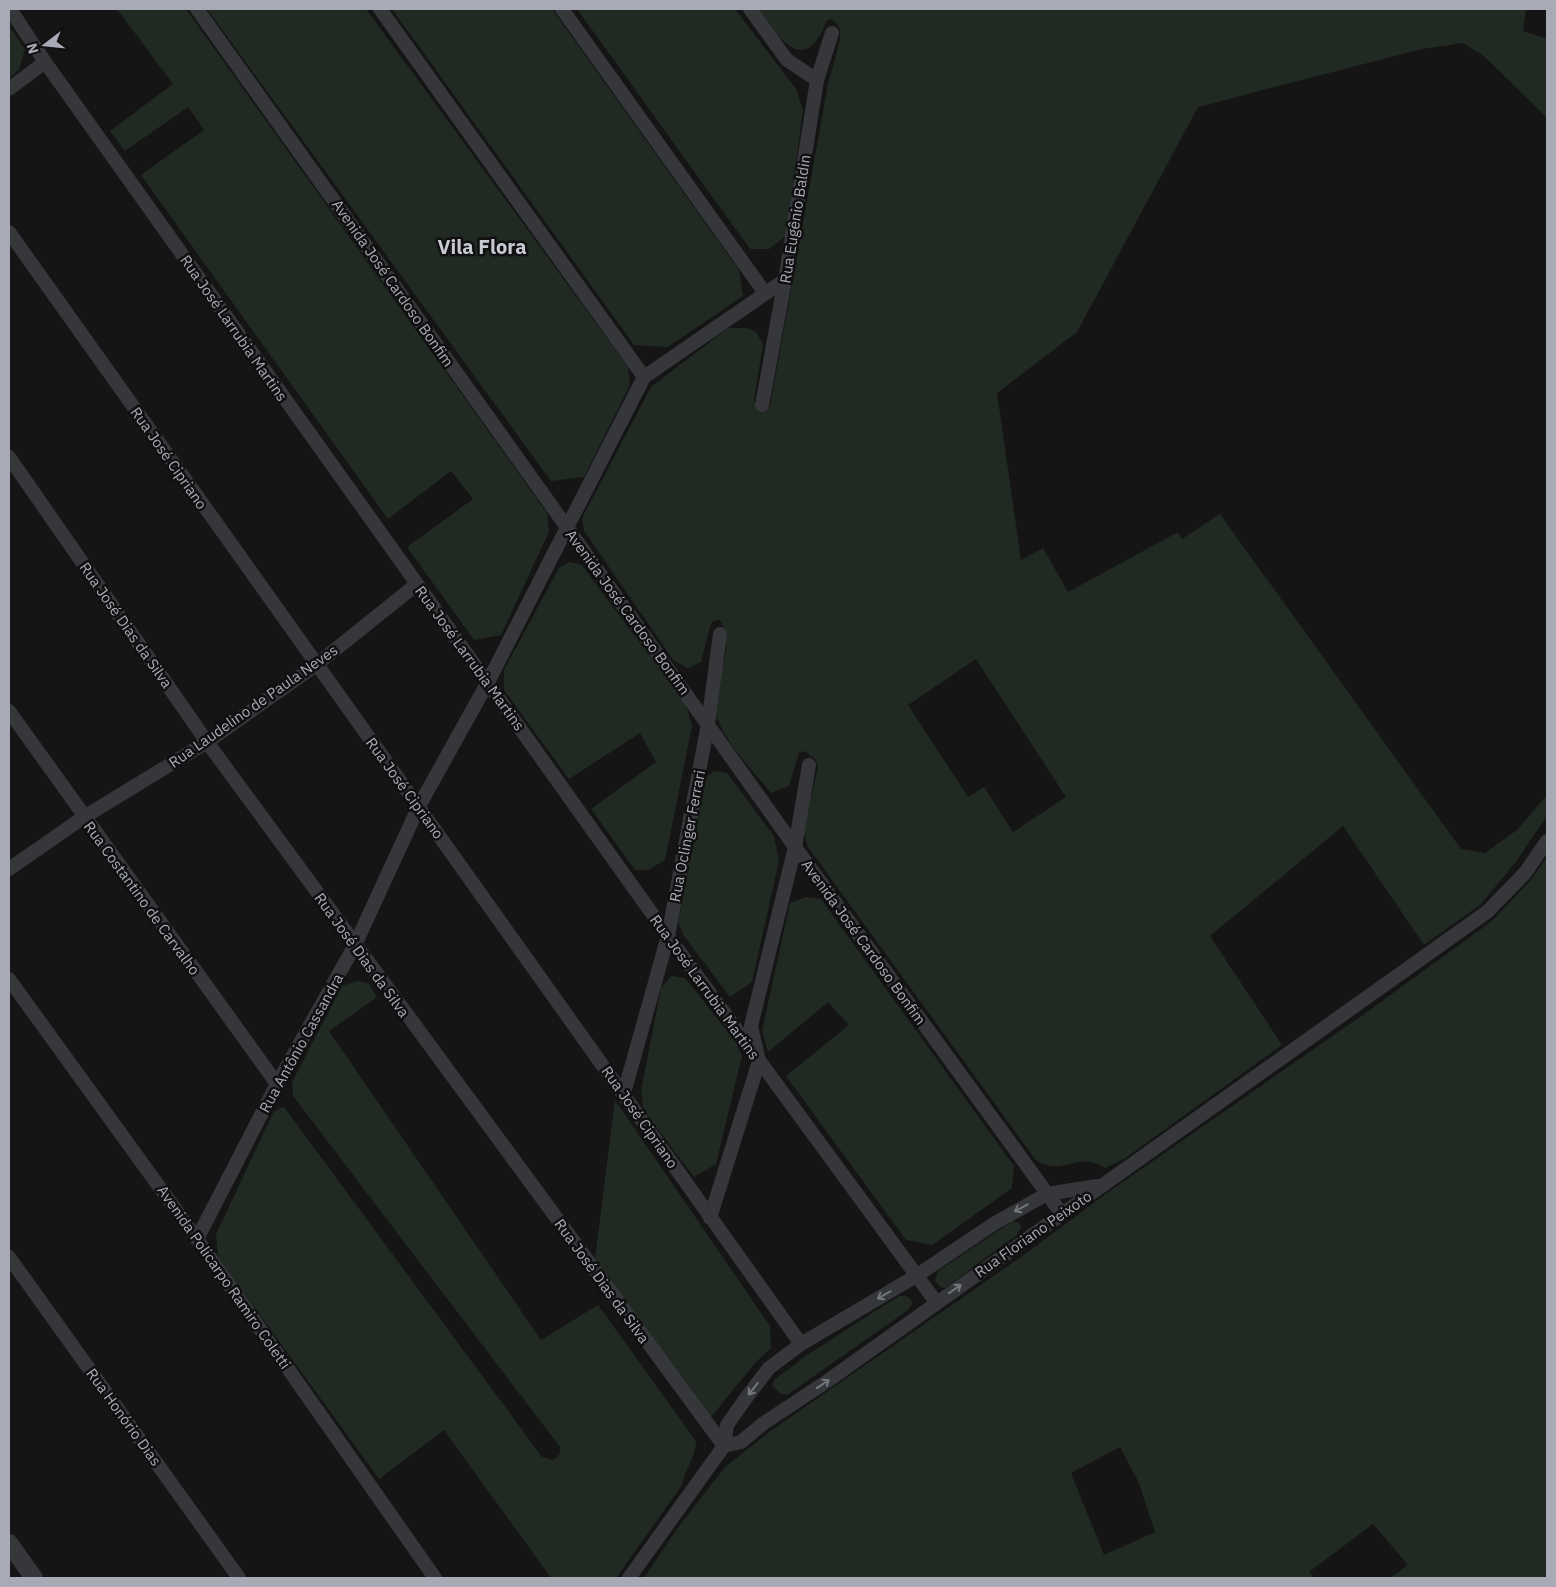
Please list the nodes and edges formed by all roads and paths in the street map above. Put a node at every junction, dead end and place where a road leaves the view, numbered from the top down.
1 (10, 9) edge
2 (198, 9) edge
3 (380, 9) edge
4 (562, 9) edge
5 (750, 9) edge
6 (832, 33) dead end
7 (45, 62) junction
8 (817, 80) junction
9 (9, 90) edge
10 (9, 232) edge
11 (785, 280) junction
12 (765, 292) junction
13 (644, 377) junction
14 (762, 405) dead end
15 (9, 457) edge
16 (567, 527) junction
17 (417, 584) junction
18 (720, 634) dead end
19 (316, 665) junction
20 (488, 682) junction
21 (9, 711) edge
22 (708, 724) junction
23 (207, 742) junction
24 (809, 766) dead end
25 (419, 806) junction
26 (84, 817) junction
27 (1547, 841) edge
28 (795, 847) junction
29 (9, 869) edge
30 (668, 936) junction
31 (355, 945) junction
32 (9, 980) edge
33 (759, 1061) junction
34 (277, 1084) junction
35 (624, 1093) junction
36 (1100, 1185) junction
37 (1048, 1194) junction
38 (1062, 1214) junction
39 (710, 1218) junction
40 (197, 1239) junction
41 (9, 1257) edge
42 (916, 1276) junction
43 (936, 1302) junction
44 (800, 1344) junction
45 (724, 1446) junction
46 (9, 1543) edge
47 (34, 1578) edge
48 (239, 1578) edge
49 (434, 1578) edge
50 (629, 1578) edge

1 - 7 street, Rua José Larrubia Martins
2 - 16 street, Avenida José Cardoso Bonfim
3 - 13 street
4 - 12 street
5 - 8 street
6 - 8 street, Rua Eugênio Baldin
7 - 9 street
7 - 17 street, Rua José Larrubia Martins
8 - 11 street, Rua Eugênio Baldin
10 - 19 street, Rua José Cipriano
11 - 12 street
11 - 14 street, Rua Eugênio Baldin
12 - 13 street
13 - 16 street, Rua Antônio Cassandra
15 - 23 street, Rua José Dias da Silva
16 - 20 street, Rua Antônio Cassandra
16 - 22 street, Avenida José Cardoso Bonfim
17 - 19 street, Rua Laudelino de Paula Neves
17 - 20 street, Rua José Larrubia Martins
18 - 22 street, Rua Oclinger Ferrari
19 - 23 street, Rua Laudelino de Paula Neves
19 - 25 street, Rua José Cipriano
20 - 25 street, Rua Antônio Cassandra
20 - 30 street, Rua José Larrubia Martins
21 - 26 street, Rua Costantino de Carvalho
22 - 28 street, Avenida José Cardoso Bonfim
22 - 30 street, Rua Oclinger Ferrari
23 - 26 street, Rua Laudelino de Paula Neves
23 - 31 street, Rua José Dias da Silva
24 - 28 street
25 - 31 street, Rua Antônio Cassandra
25 - 35 street, Rua José Cipriano
26 - 29 street, Rua Laudelino de Paula Neves
26 - 34 street, Rua Costantino de Carvalho
27 - 36 street
28 - 33 street
28 - 37 street, Avenida José Cardoso Bonfim
30 - 33 street, Rua José Larrubia Martins
30 - 35 street, Rua Oclinger Ferrari
31 - 34 street, Rua Antônio Cassandra
31 - 45 street, Rua José Dias da Silva
32 - 40 street, Avenida Policarpo Ramiro Coletti
33 - 39 street
33 - 42 street, Rua José Larrubia Martins
34 - 40 street, Rua Antônio Cassandra
35 - 39 street, Rua José Cipriano
36 - 37 street, Rua Floriano Peixoto
36 - 38 street, Rua Floriano Peixoto
37 - 38 street, Avenida José Cardoso Bonfim
37 -> 42 street, Rua Floriano Peixoto
43 -> 38 street, Rua Floriano Peixoto
39 - 44 street, Rua José Cipriano
40 - 49 street, Avenida Policarpo Ramiro Coletti
41 - 48 street, Rua Honório Dias
42 - 43 street, Rua José Larrubia Martins
42 -> 44 street, Rua Floriano Peixoto
45 -> 43 street, Rua Floriano Peixoto
44 -> 45 street, Rua Floriano Peixoto
45 - 50 street, Rua Floriano Peixoto
46 - 47 street

